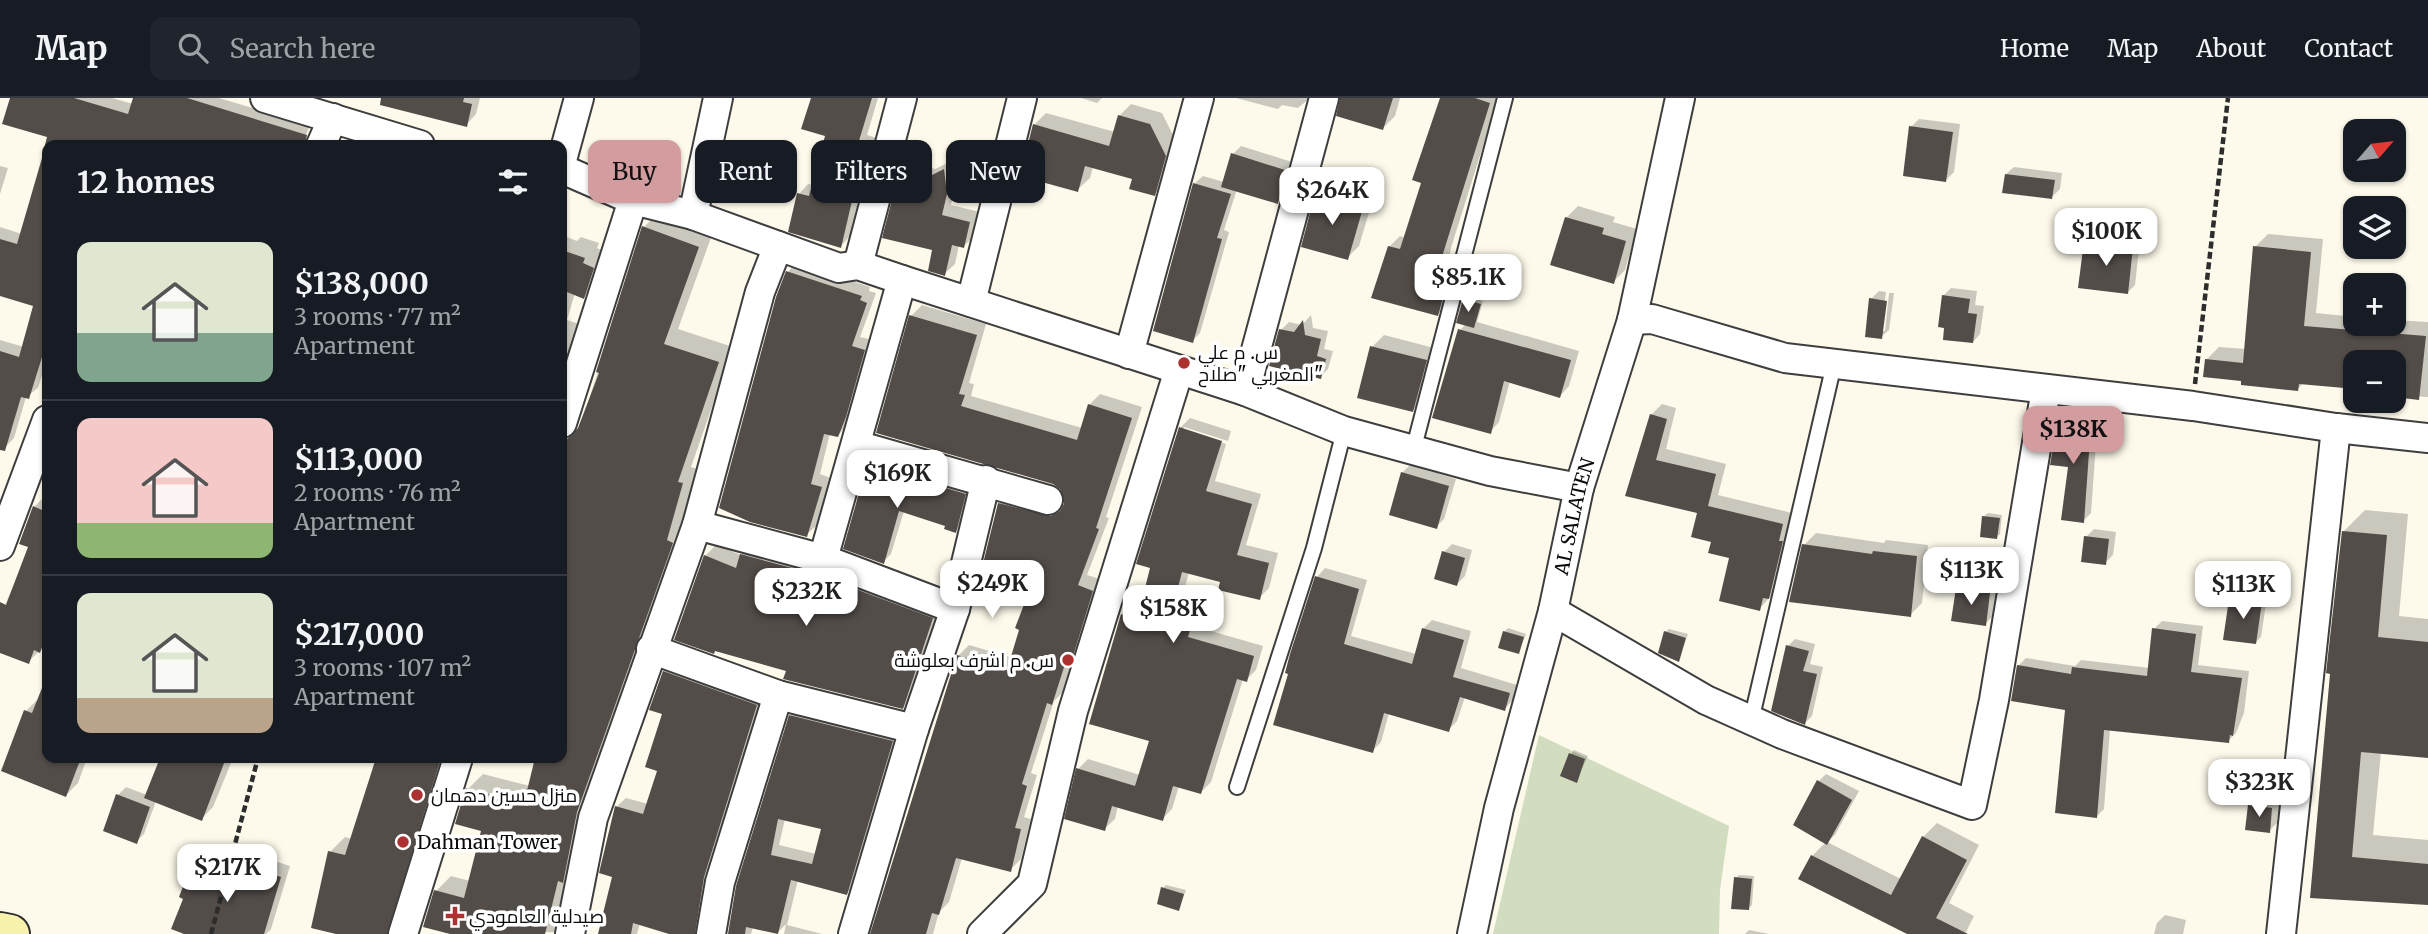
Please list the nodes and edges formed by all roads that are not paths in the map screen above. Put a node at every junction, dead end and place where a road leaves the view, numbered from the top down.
1 (265, 98) edge
2 (579, 98) edge
3 (718, 98) edge
4 (902, 98) edge
5 (1022, 98) edge
6 (1199, 98) edge
7 (1324, 98) edge
8 (1506, 98) edge
9 (1680, 98) edge
10 (333, 118) junction
11 (323, 140) edge
12 (404, 140) edge
13 (567, 142) edge
14 (567, 171) edge
15 (588, 180) edge
16 (632, 203) edge
17 (645, 203) edge
18 (693, 215) junction
19 (778, 246) junction
20 (858, 265) junction
21 (902, 280) junction
22 (971, 302) junction
23 (1632, 320) junction
24 (1129, 354) junction
25 (1834, 364) junction
26 (1179, 370) junction
27 (2046, 389) junction
28 (1245, 391) junction
29 (567, 407) edge
30 (2336, 428) junction
31 (1344, 430) junction
32 (42, 433) edge
33 (2428, 438) edge
34 (856, 445) junction
35 (1413, 451) junction
36 (986, 480) junction
37 (1579, 488) junction
38 (1048, 499) dead end
39 (697, 525) junction
40 (0, 546) edge
41 (823, 559) junction
42 (955, 609) junction
43 (1553, 611) junction
44 (651, 649) junction
45 (778, 695) junction
46 (1751, 721) junction
47 (914, 729) junction
48 (456, 763) edge
49 (1237, 787) dead end
50 (0, 932) edge
51 (10, 934) edge
52 (403, 934) edge
53 (570, 934) edge
54 (711, 934) edge
55 (853, 934) edge
56 (982, 934) edge
57 (1472, 934) edge
58 (2281, 934) edge

1 - 10 street
2 - 13 street
3 - 18 street
4 - 20 street
5 - 22 street
6 - 24 street
7 - 28 street
8 - 35 lane
9 - 23 street, AL SALATEN
10 - 11 street
10 - 12 street
14 - 15 street
16 - 29 street
17 - 18 street
18 - 19 street
19 - 20 street
19 - 39 street
20 - 21 street
21 - 22 street
21 - 34 street
22 - 24 street
23 - 25 street
23 - 37 street, AL SALATEN
24 - 26 street
25 - 27 street
25 - 46 lane
26 - 28 street
26 - 56 street
27 - 30 street
27 - 46 street
28 - 31 street
30 - 33 street
30 - 58 street
31 - 35 street
31 - 49 lane
32 - 40 street
34 - 36 street
34 - 41 street
35 - 37 street
36 - 38 street
36 - 42 street
37 - 43 street, AL SALATEN
39 - 41 street
39 - 44 street
41 - 42 street
42 - 47 street
43 - 46 street
43 - 57 street, AL SALATEN
44 - 45 street
44 - 53 street
45 - 47 street
45 - 54 street
47 - 55 street
48 - 52 street
50 - 51 main road

